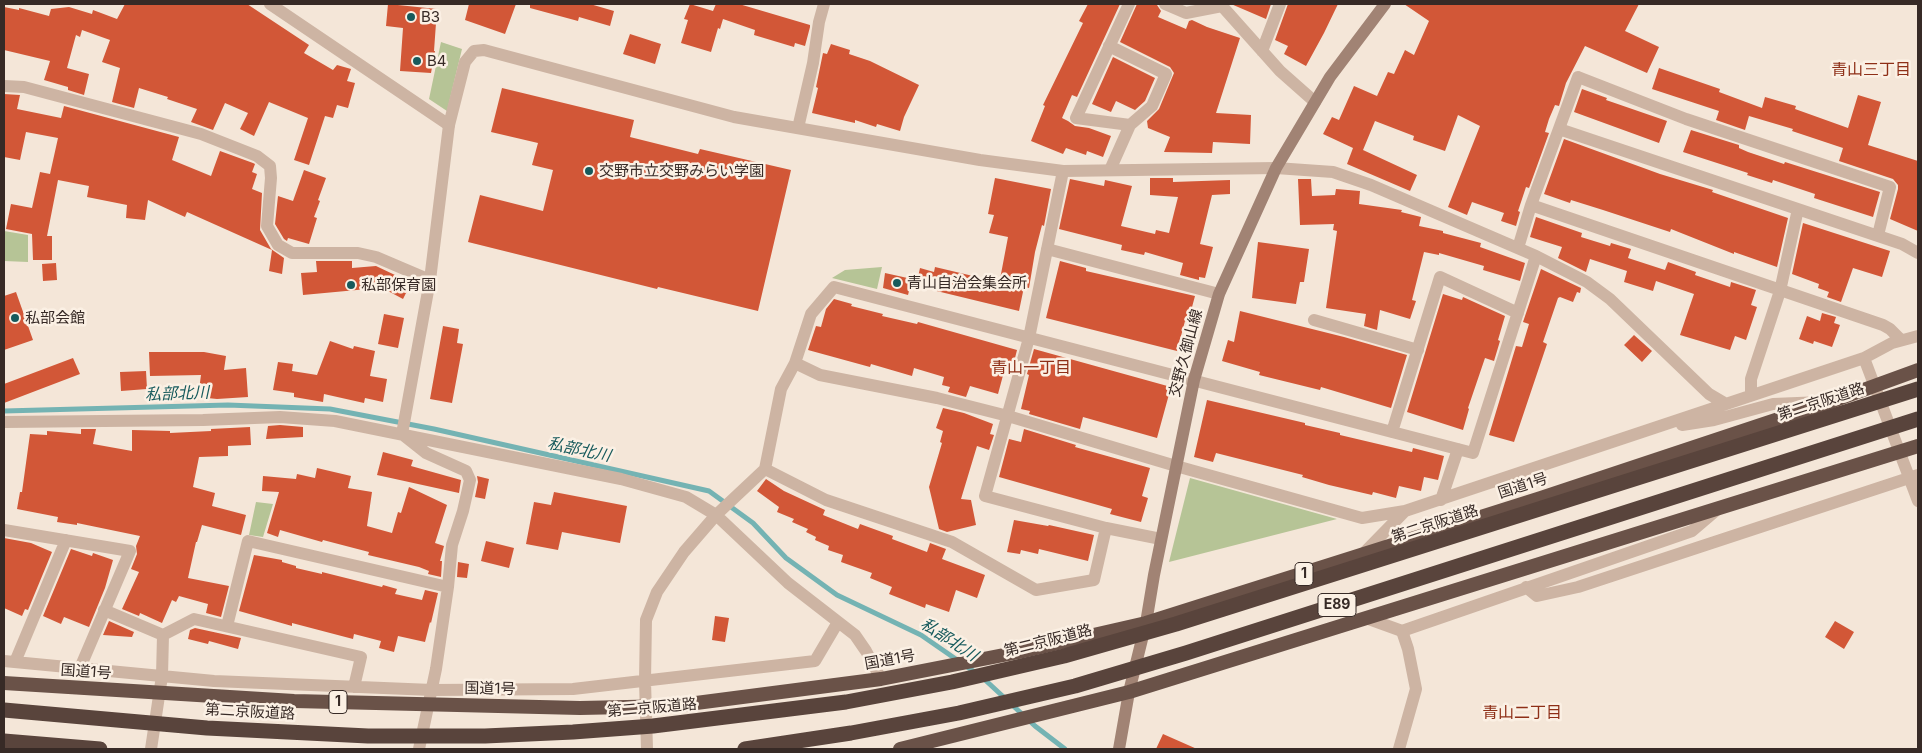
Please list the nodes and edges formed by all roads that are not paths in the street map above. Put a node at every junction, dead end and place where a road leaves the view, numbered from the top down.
1 (270, 4) edge
2 (824, 4) edge
3 (1129, 4) edge
4 (1165, 4) edge
5 (1280, 4) edge
6 (1385, 4) edge
7 (1222, 5) edge
8 (1109, 46) junction
9 (1262, 51) junction
10 (4, 86) edge
11 (1315, 102) junction
12 (449, 125) junction
13 (1130, 125) junction
14 (798, 128) junction
15 (1559, 129) junction
16 (1276, 168) junction
17 (1110, 170) junction
18 (1063, 171) junction
19 (1531, 205) junction
20 (1798, 209) junction
21 (1878, 236) junction
22 (1518, 248) junction
23 (1047, 249) junction
24 (1918, 253) edge
25 (1536, 256) junction
26 (430, 280) junction
27 (1780, 291) junction
28 (1219, 294) junction
29 (1518, 313) junction
30 (1314, 320) dead end
31 (1918, 336) edge
32 (1029, 338) junction
33 (1901, 340) junction
34 (1418, 350) junction
35 (1864, 358) junction
36 (795, 363) junction
37 (1918, 370) edge
38 (1194, 380) junction
39 (1876, 386) junction
40 (1918, 389) edge
41 (1752, 395) junction
42 (1833, 401) junction
43 (1726, 404) junction
44 (1008, 416) junction
45 (1918, 419) edge
46 (4, 422) edge
47 (1650, 430) junction
48 (1392, 432) junction
49 (402, 434) junction
50 (1918, 446) edge
51 (1458, 449) junction
52 (1901, 452) junction
53 (1176, 466) junction
54 (765, 469) junction
55 (1914, 477) edge
56 (1441, 500) junction
57 (1918, 501) edge
58 (1721, 506) junction
59 (1405, 511) junction
60 (716, 515) junction
61 (1106, 528) junction
62 (4, 530) edge
63 (1161, 539) junction
64 (66, 540) junction
65 (1361, 556) junction
66 (448, 587) junction
67 (1526, 587) junction
68 (104, 610) junction
69 (1366, 618) junction
70 (838, 622) junction
71 (1146, 623) junction
72 (227, 626) junction
73 (1402, 631) junction
74 (163, 635) junction
75 (10, 662) edge
76 (80, 668) junction
77 (162, 676) junction
78 (881, 679) junction
79 (645, 681) junction
80 (4, 683) edge
81 (354, 687) junction
82 (432, 690) junction
83 (1129, 692) junction
84 (4, 710) edge
85 (4, 742) edge
86 (100, 749) edge
87 (151, 749) edge
88 (419, 749) edge
89 (647, 749) edge
90 (745, 749) edge
91 (900, 749) edge
92 (1119, 749) edge
93 (1399, 749) edge

1 - 12 street
2 - 14 street
3 - 8 street
4 - 7 street
5 - 9 street
6 - 11 main road, 交野久御山線
7 - 9 street
8 - 13 street
8 - 13 street
9 - 11 street
10 - 26 street
11 - 16 main road, 交野久御山線
12 - 14 street
12 - 26 street
13 - 17 street
14 - 18 street
15 - 19 street
15 - 20 street
15 - 21 street
16 - 17 street
16 - 22 street
16 - 28 main road, 交野久御山線
17 - 18 street
18 - 23 street
19 - 22 street
19 - 27 street
20 - 21 street
20 - 27 street
21 - 24 street
22 - 25 street
23 - 28 street
23 - 32 street
25 - 29 street
25 - 43 street
26 - 49 street
27 - 33 street
27 - 41 street
28 - 38 main road, 交野久御山線
29 - 34 street
29 - 51 street
30 - 34 street
31 - 33 street
32 - 36 street
32 - 38 street
32 - 44 street
33 - 35 street
34 - 48 street
35 - 39 street
35 - 41 street
36 - 44 street
36 - 54 street
37 - 39 highway, 国道1号 / 1
38 - 48 street
38 - 53 main road, 交野久御山線
39 - 42 highway, 国道1号 / 1
39 - 52 street
40 - 84 highway, 第二京阪道路 / E89, bridge
41 - 43 street
42 - 47 street
42 - 65 highway, 国道1号 / 1
43 - 47 street
44 - 53 street
44 - 61 street
45 - 90 highway, E89, bridge
46 - 49 street
47 - 56 street
48 - 51 street
49 - 60 street
49 - 66 street
50 - 52 highway
51 - 56 street
52 - 55 street
52 - 58 highway
53 - 59 street
53 - 63 main road, 交野久御山線
54 - 60 street
54 - 61 street
55 - 57 street
55 - 67 street
56 - 59 street
58 - 67 street
58 - 69 highway
59 - 65 street
60 - 70 street
60 - 79 street
61 - 63 street
62 - 64 street
63 - 71 main road, 交野久御山線
64 - 68 street
64 - 75 street
65 - 71 highway, 国道1号 / 1
66 - 72 street
66 - 82 street
67 - 73 street
68 - 74 street
68 - 76 street
69 - 73 street
69 - 83 highway
70 - 78 street
70 - 79 street
71 - 78 highway, 国道1号 / 1
71 - 83 main road, 交野久御山線
72 - 74 street
72 - 81 street
73 - 93 street
74 - 77 street
75 - 76 street
76 - 77 street
77 - 81 street
77 - 87 street
78 - 80 highway, 国道1号 / 1, bridge
79 - 82 street
79 - 89 street
81 - 82 street
82 - 88 street
83 - 91 highway
83 - 92 main road, 交野久御山線
85 - 86 highway

